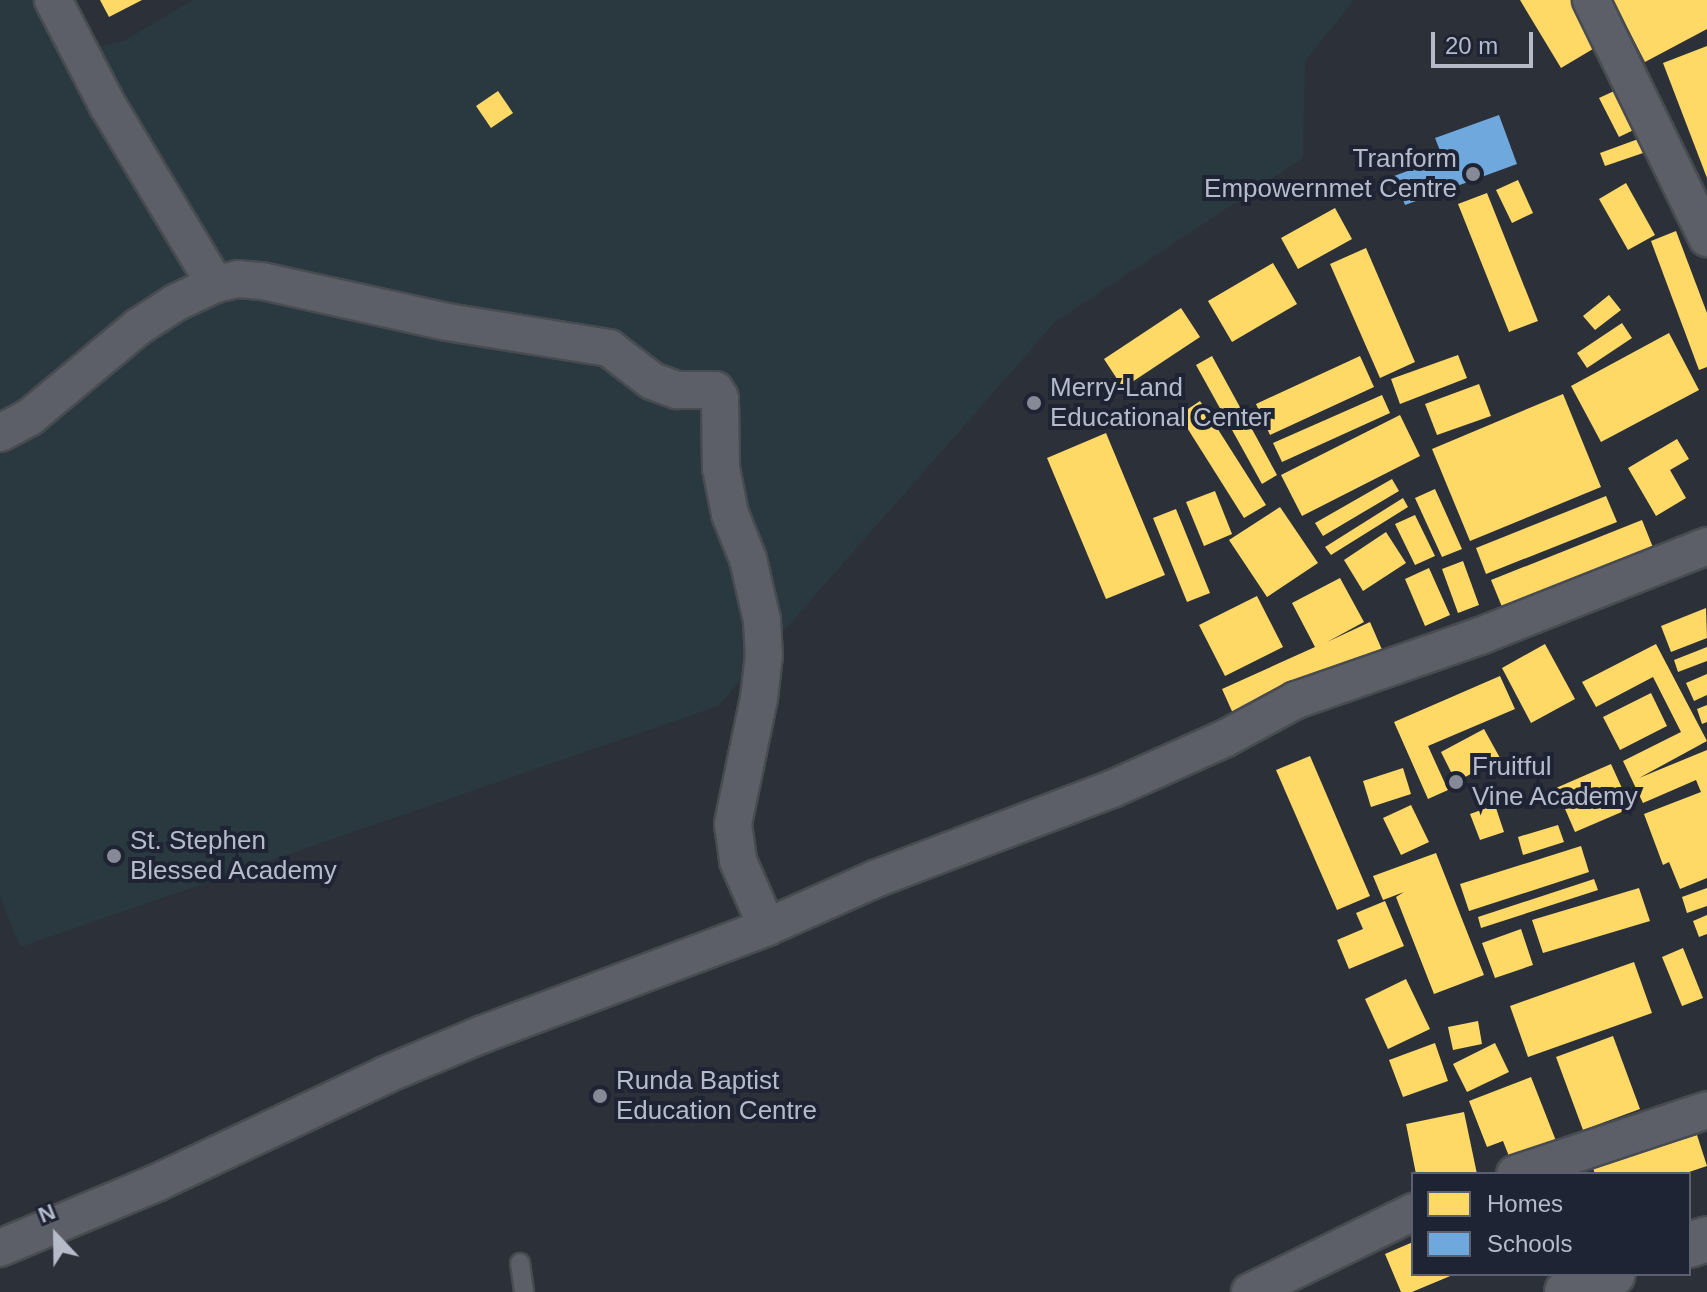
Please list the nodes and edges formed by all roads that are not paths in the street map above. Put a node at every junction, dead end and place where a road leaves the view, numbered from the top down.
1 (53, 0) edge
2 (1591, 0) edge
3 (1707, 238) edge
4 (215, 284) junction
5 (0, 433) edge
6 (1707, 546) edge
7 (767, 927) junction
8 (1707, 1110) edge
9 (1521, 1172) edge
10 (1411, 1213) edge
11 (0, 1248) edge
12 (520, 1263) dead end
13 (1609, 1276) edge
14 (524, 1292) edge
15 (1250, 1292) edge
16 (1567, 1292) edge

1 - 4 street
2 - 3 street
4 - 5 street
4 - 7 street
6 - 7 street
7 - 11 street
8 - 9 street
10 - 15 street
12 - 14 lane
13 - 16 main road

